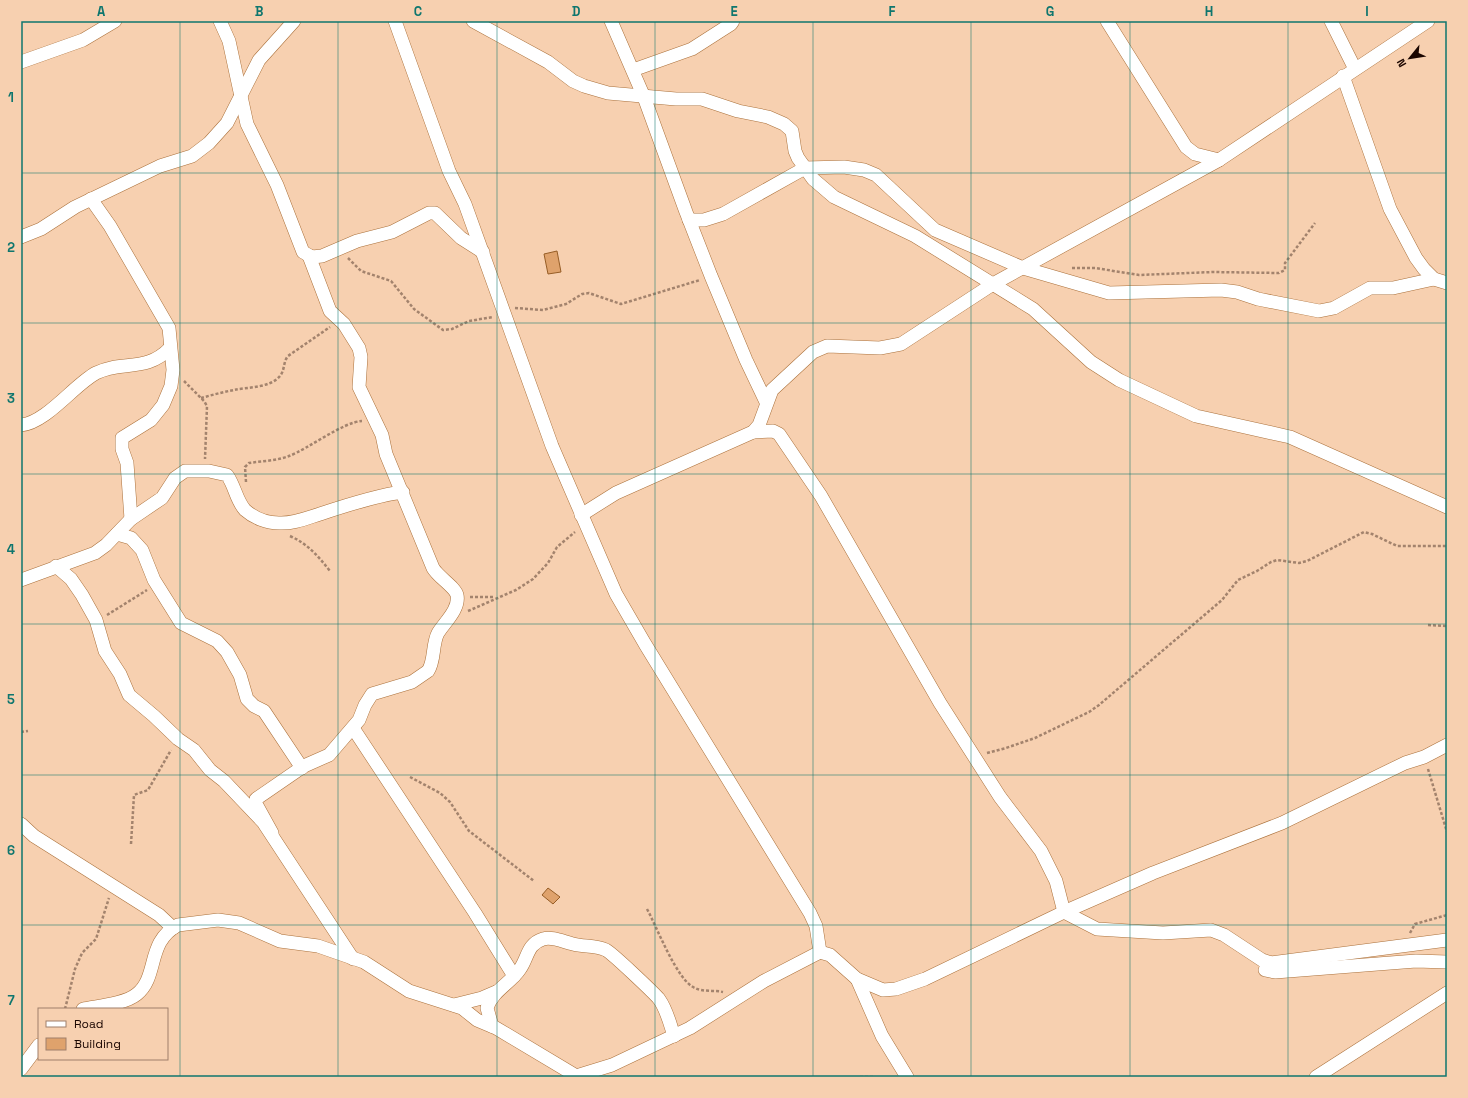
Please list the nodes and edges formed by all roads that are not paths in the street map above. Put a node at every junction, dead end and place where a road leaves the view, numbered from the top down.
1 (115, 21) edge
2 (220, 21) edge
3 (294, 21) edge
4 (395, 21) edge
5 (473, 21) edge
6 (611, 21) edge
7 (733, 21) edge
8 (1107, 21) edge
9 (1331, 21) edge
10 (1428, 21) edge
11 (21, 62) edge
12 (1354, 69) junction
13 (633, 70) junction
14 (1343, 76) junction
15 (241, 93) junction
16 (644, 97) junction
17 (1219, 160) junction
18 (805, 168) junction
19 (91, 199) junction
20 (689, 220) junction
21 (21, 237) edge
22 (483, 252) junction
23 (309, 256) junction
24 (1023, 268) junction
25 (1434, 279) junction
26 (1447, 283) edge
27 (993, 284) junction
28 (170, 348) junction
29 (766, 402) junction
30 (21, 425) edge
31 (753, 432) junction
32 (403, 492) junction
33 (1447, 507) edge
34 (131, 519) junction
35 (583, 520) junction
36 (117, 534) junction
37 (56, 566) junction
38 (21, 580) edge
39 (353, 728) junction
40 (1447, 745) edge
41 (302, 768) junction
42 (21, 824) edge
43 (272, 833) junction
44 (1064, 912) junction
45 (172, 928) junction
46 (1447, 940) edge
47 (1233, 941) junction
48 (1447, 944) edge
49 (1409, 945) junction
50 (820, 952) junction
51 (353, 958) junction
52 (1447, 962) edge
53 (514, 976) junction
54 (857, 979) junction
55 (501, 989) junction
56 (1447, 993) edge
57 (454, 1005) junction
58 (88, 1008) edge
59 (492, 1026) junction
60 (674, 1036) junction
61 (38, 1046) edge
62 (21, 1069) edge
63 (576, 1076) edge
64 (907, 1077) edge
65 (1316, 1077) edge

1 - 11 street
2 - 15 street
3 - 15 street
4 - 22 street
5 - 16 street
6 - 13 street
7 - 13 street
8 - 17 street
9 - 12 street
10 - 12 street
12 - 14 street
13 - 16 street
14 - 17 street
14 - 25 street
15 - 19 street
15 - 23 street
16 - 18 street
16 - 20 street
17 - 24 street
18 - 20 street
18 - 24 street
18 - 27 street
19 - 21 street
19 - 28 street
20 - 29 street
22 - 23 street
22 - 35 street
23 - 32 street
24 - 25 street
24 - 27 street
25 - 26 street
27 - 29 street
27 - 33 street
28 - 30 street
28 - 34 street
29 - 31 street
31 - 35 street
31 - 44 street
32 - 34 street
32 - 39 street
34 - 36 street
35 - 50 street
36 - 37 street
36 - 41 street
37 - 38 street
37 - 43 street
39 - 41 street
39 - 53 street
40 - 44 street
41 - 43 street
42 - 45 street
43 - 51 street
44 - 47 street
44 - 54 street
45 - 51 street
45 - 58 street
46 - 49 street
47 - 49 street
47 - 52 street
48 - 49 street
50 - 54 street
50 - 60 street
51 - 57 street
53 - 55 street
53 - 60 street
54 - 64 street
55 - 57 street
55 - 59 street
56 - 65 street
57 - 59 street
59 - 63 street
60 - 63 street
61 - 62 street

